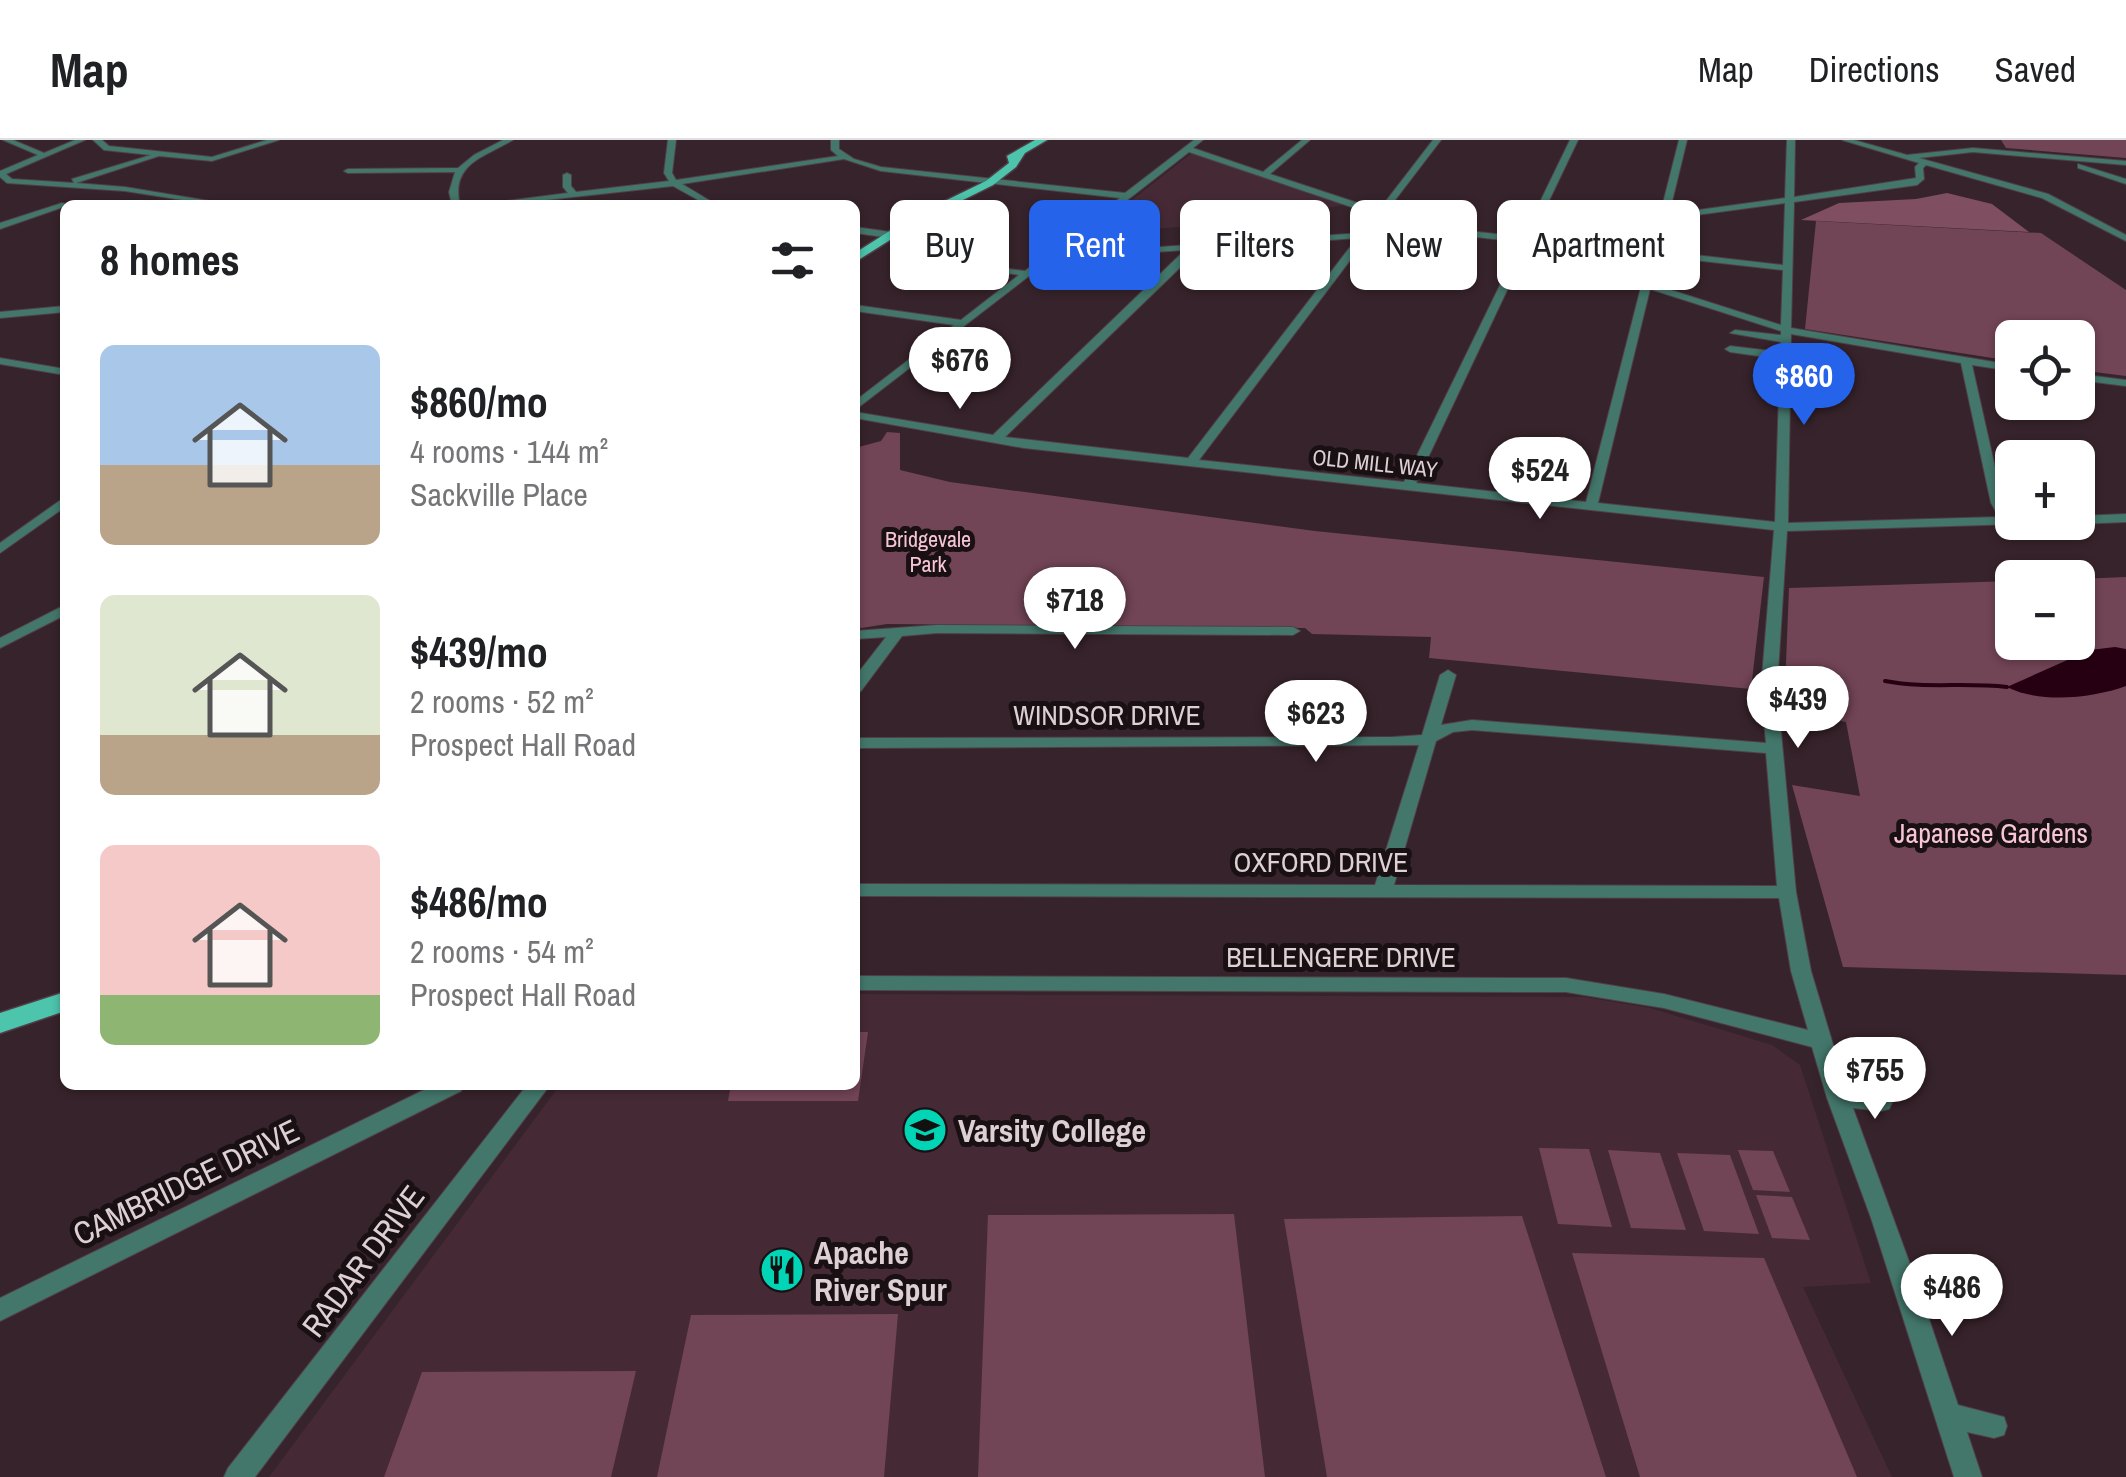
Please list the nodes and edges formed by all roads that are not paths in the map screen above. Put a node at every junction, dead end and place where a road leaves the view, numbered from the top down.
1 (6, 140) edge
2 (80, 140) edge
3 (97, 140) edge
4 (156, 140) edge
5 (275, 140) edge
6 (509, 140) edge
7 (672, 140) edge
8 (835, 140) edge
9 (1042, 140) edge
10 (1199, 140) edge
11 (1306, 140) edge
12 (1438, 140) edge
13 (1574, 140) edge
14 (1682, 140) edge
15 (1790, 140) edge
16 (1943, 140) edge
17 (1851, 141) edge
18 (1188, 148) junction
19 (121, 149) junction
20 (1981, 150) junction
21 (160, 154) junction
22 (1020, 154) junction
23 (43, 155) junction
24 (2052, 156) junction
25 (844, 157) junction
26 (1903, 158) junction
27 (2126, 163) edge
28 (1923, 164) junction
29 (458, 170) junction
30 (348, 171) dead end
31 (1266, 173) junction
32 (567, 175) dead end
33 (2, 177) edge
34 (970, 179) junction
35 (988, 181) junction
36 (2126, 182) edge
37 (674, 183) junction
38 (61, 186) junction
39 (96, 186) junction
40 (575, 195) junction
41 (1128, 196) junction
42 (73, 200) edge
43 (195, 200) edge
44 (455, 200) edge
45 (527, 200) edge
46 (705, 200) edge
47 (942, 200) edge
48 (952, 200) edge
49 (1123, 200) edge
50 (1392, 200) edge
51 (1545, 200) edge
52 (1667, 200) edge
53 (1790, 202) junction
54 (60, 207) edge
55 (1350, 207) edge
56 (1700, 213) edge
57 (0, 226) edge
58 (860, 231) edge
59 (890, 235) edge
60 (890, 236) edge
61 (2126, 238) edge
62 (1350, 253) edge
63 (860, 255) edge
64 (1700, 259) edge
65 (1180, 262) edge
66 (1787, 268) junction
67 (1009, 271) edge
68 (1029, 274) joint
69 (1502, 290) edge
70 (1645, 290) edge
71 (1660, 290) edge
72 (60, 309) edge
73 (860, 309) edge
74 (0, 315) edge
75 (963, 323) junction
76 (1735, 333) dead end
77 (1785, 334) junction
78 (1730, 350) dead end
79 (1784, 356) junction
80 (0, 361) edge
81 (1966, 362) junction
82 (1995, 366) edge
83 (60, 371) edge
84 (2095, 379) edge
85 (2126, 383) edge
86 (860, 403) edge
87 (860, 415) edge
88 (996, 440) junction
89 (1190, 462) junction
90 (1408, 486) junction
91 (1995, 494) edge
92 (60, 506) edge
93 (1591, 506) junction
94 (2126, 518) edge
95 (2095, 519) edge
96 (1995, 522) edge
97 (1781, 526) junction
98 (0, 549) edge
99 (60, 612) edge
100 (899, 630) junction
101 (1293, 631) dead end
102 (860, 634) edge
103 (0, 644) edge
104 (1448, 675) dead end
105 (860, 681) edge
106 (1428, 740) junction
107 (860, 743) edge
108 (1774, 749) junction
109 (1383, 889) junction
110 (860, 890) edge
111 (1787, 892) junction
112 (860, 983) edge
113 (60, 1003) edge
114 (0, 1024) edge
115 (1820, 1041) junction
116 (444, 1090) edge
117 (535, 1090) edge
118 (1838, 1098) junction
119 (1880, 1102) dead end
120 (1908, 1294) junction
121 (1949, 1307) dead end
122 (0, 1310) edge
123 (1947, 1415) junction
124 (1994, 1426) dead end
125 (238, 1477) edge
126 (1968, 1477) edge

1 - 23 street
2 - 23 street
3 - 19 street
4 - 19 street
5 - 21 street
6 - 29 street
7 - 37 street
8 - 25 street
9 - 22 main road
10 - 18 street
11 - 31 street
12 - 50 street
13 - 51 street
14 - 52 street
15 - 53 street
16 - 20 street
17 - 26 street
18 - 31 street
18 - 41 street
19 - 21 street
20 - 24 street
20 - 26 street
21 - 38 street
22 - 34 main road
22 - 35 main road
23 - 33 street
24 - 27 street
24 - 36 street
25 - 34 street
25 - 37 street
26 - 28 street
28 - 53 street
28 - 61 street
29 - 30 street
29 - 44 street
31 - 55 street
32 - 40 street
33 - 38 street
34 - 35 street
34 - 47 main road
35 - 41 street
35 - 48 main road
37 - 40 street
37 - 46 street
38 - 39 street
39 - 42 street
39 - 43 street
40 - 45 street
41 - 49 street
53 - 56 street
53 - 66 street
54 - 57 street
58 - 59 street
60 - 63 main road
62 - 89 street
64 - 66 street
65 - 88 street
66 - 77 street
67 - 68 street
68 - 75 street
69 - 90 street
70 - 93 street
71 - 77 street
72 - 74 street
73 - 75 street
75 - 86 street
76 - 77 street
77 - 79 street
77 - 81 street
78 - 79 street
79 - 97 street
80 - 83 street
81 - 82 street
81 - 91 street
84 - 85 street
87 - 88 street, OLD MILL WAY
88 - 89 street, OLD MILL WAY
89 - 90 street, OLD MILL WAY
90 - 93 street, OLD MILL WAY
92 - 98 street
93 - 97 street, OLD MILL WAY
94 - 95 street
96 - 97 street, OLD MILL WAY
97 - 108 street
99 - 103 street
100 - 101 street
100 - 102 street
100 - 105 street
104 - 106 street
106 - 107 street, WINDSOR DRIVE
106 - 108 street, WINDSOR DRIVE
106 - 109 street
108 - 111 street
109 - 110 street, OXFORD DRIVE
109 - 111 street, OXFORD DRIVE
111 - 115 street
112 - 115 street, BELLENGERE DRIVE
113 - 114 main road
115 - 118 street
116 - 122 street, CAMBRIDGE DRIVE
117 - 125 street, RADAR DRIVE
118 - 119 street
118 - 120 street
120 - 121 street
120 - 123 street
123 - 124 street
123 - 126 street

